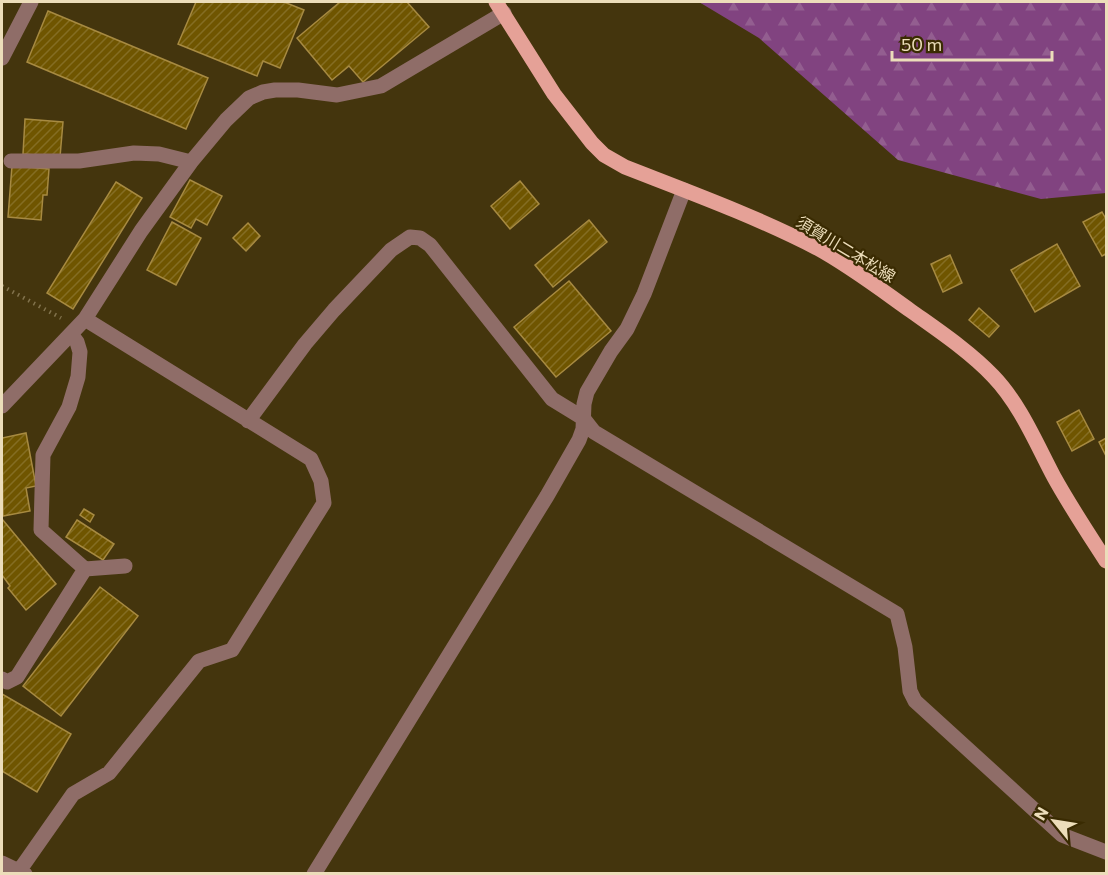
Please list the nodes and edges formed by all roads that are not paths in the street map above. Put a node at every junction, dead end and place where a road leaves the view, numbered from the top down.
1 (31, 2) edge
2 (500, 7) edge
3 (2, 58) edge
4 (11, 161) dead end
5 (191, 162) junction
6 (684, 190) junction
7 (78, 327) junction
8 (2, 406) edge
9 (583, 418) junction
10 (249, 421) junction
11 (1107, 561) edge
12 (125, 566) dead end
13 (85, 569) junction
14 (2, 678) edge
15 (1107, 852) edge
16 (2, 863) edge
17 (22, 872) edge
18 (314, 873) edge

1 - 3 street
2 - 5 street
2 - 6 main road, 須賀川二本松線
4 - 5 street
5 - 7 street
6 - 9 street
6 - 11 main road, 須賀川二本松線
7 - 8 street
7 - 10 street
7 - 13 street
9 - 10 street
9 - 15 street
9 - 18 street
10 - 17 street
12 - 13 street
13 - 14 street
16 - 17 street

